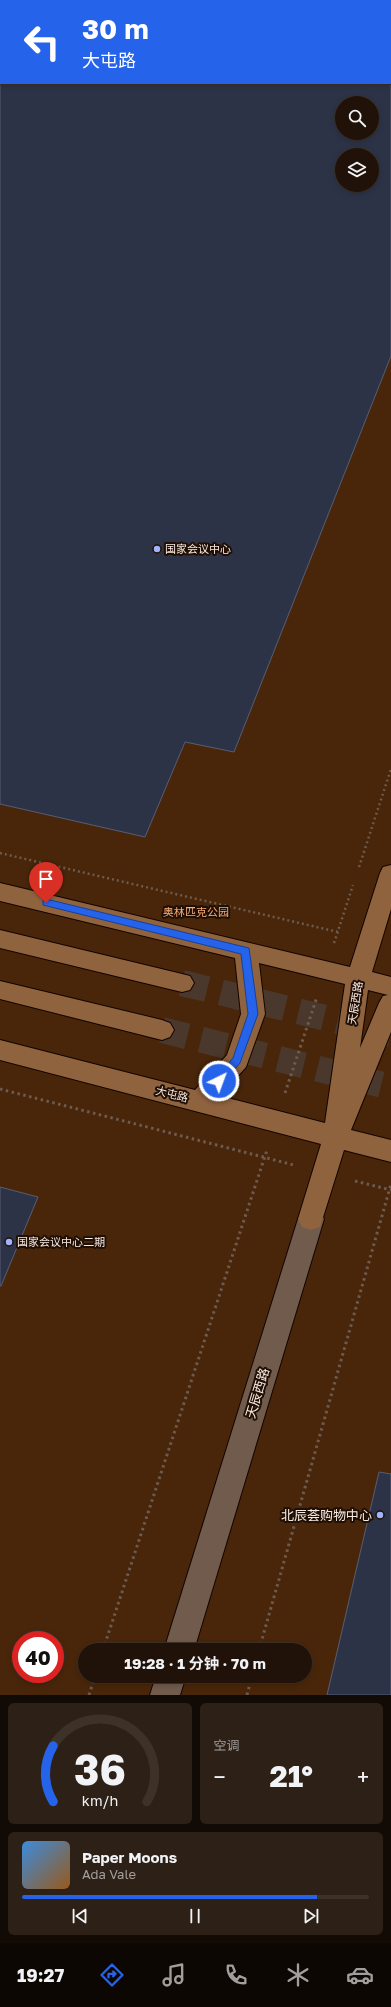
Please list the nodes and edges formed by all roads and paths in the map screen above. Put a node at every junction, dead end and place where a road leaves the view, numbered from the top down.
1 (0, 853) edge
2 (391, 873) edge
3 (0, 892) edge
4 (0, 939) edge
5 (371, 940) junction
6 (246, 951) junction
7 (358, 978) junction
8 (182, 983) tunnel mouth
9 (391, 986) edge
10 (0, 990) edge
11 (391, 1003) edge
12 (162, 1030) tunnel mouth
13 (0, 1050) edge
14 (0, 1089) edge
15 (201, 1101) junction
16 (336, 1136) junction
17 (391, 1151) edge
18 (325, 1173) junction
19 (391, 1184) edge
20 (390, 1190) edge
21 (246, 1211) dead end
22 (106, 1643) edge
23 (181, 1643) edge
24 (261, 1643) edge
25 (93, 1683) edge
26 (169, 1683) edge
27 (250, 1683) edge
28 (89, 1695) edge
29 (165, 1695) edge
30 (247, 1695) edge

1 - 5 path
2 - 5 street, 天辰西路
3 - 6 street
4 - 8 street
5 - 7 street, 天辰西路
6 - 7 street
6 - 15 street
7 - 9 street
7 - 16 street, 天辰西路
10 - 12 street
11 - 16 street, 天辰西路
13 - 15 street, 大屯路
14 - 18 path
15 - 16 street, 大屯路
16 - 17 street, 大屯路
16 - 18 street, 天辰西路
18 - 20 path
18 - 23 street, 天辰西路
19 - 20 path
20 - 24 path
21 - 22 path
25 - 28 path
26 - 29 street
27 - 30 path

